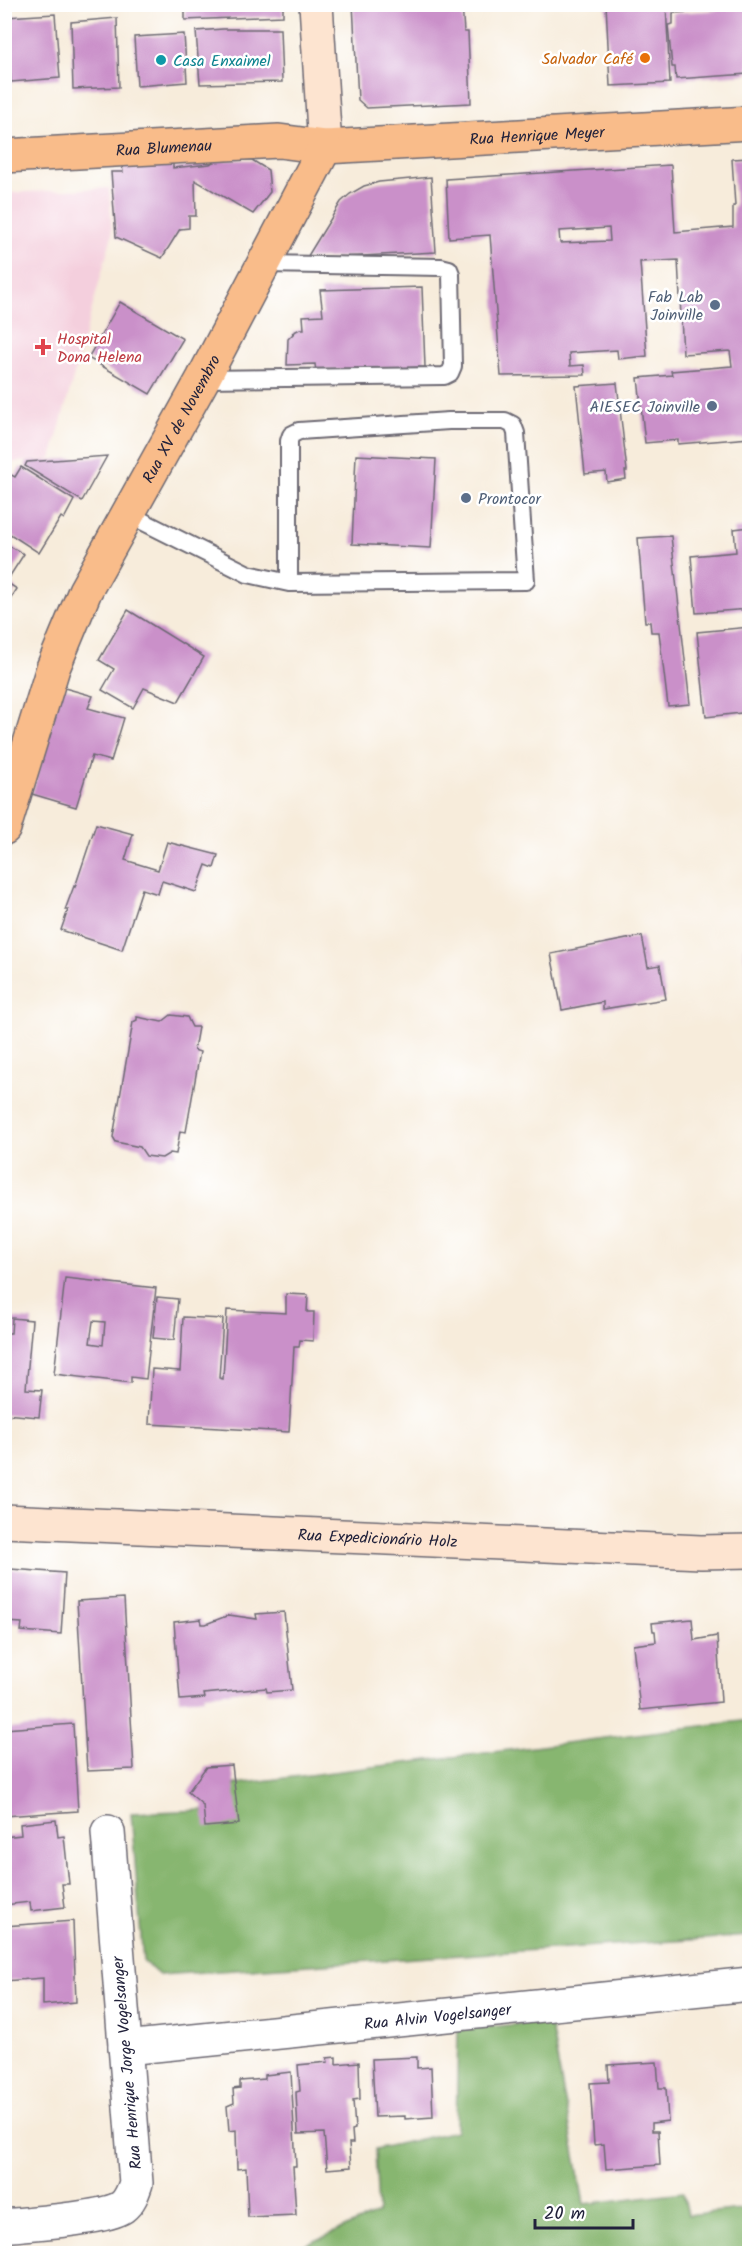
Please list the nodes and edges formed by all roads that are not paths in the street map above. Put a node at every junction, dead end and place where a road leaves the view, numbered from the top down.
1 (316, 4) edge
2 (750, 123) edge
3 (325, 147) junction
4 (4, 156) edge
5 (263, 264) junction
6 (203, 379) junction
7 (128, 514) junction
8 (289, 583) junction
9 (4, 828) edge
10 (4, 1521) edge
11 (750, 1551) edge
12 (108, 1832) dead end
13 (750, 1984) edge
14 (125, 2048) junction
15 (4, 2226) edge

1 - 3 main road
2 - 3 main road, Rua Henrique Meyer
3 - 4 main road, Rua Blumenau
3 - 5 main road, Rua XV de Novembro
5 - 6 main road, Rua XV de Novembro
5 - 6 lane
6 - 7 main road, Rua XV de Novembro
7 - 8 lane
7 - 9 main road, Rua XV de Novembro
8 - 8 lane
10 - 11 main road, Rua Expedicionário Holz
12 - 14 street, Rua Henrique Jorge Vogelsanger
13 - 14 street, Rua Alvin Vogelsanger
14 - 15 street, Rua Henrique Jorge Vogelsanger

